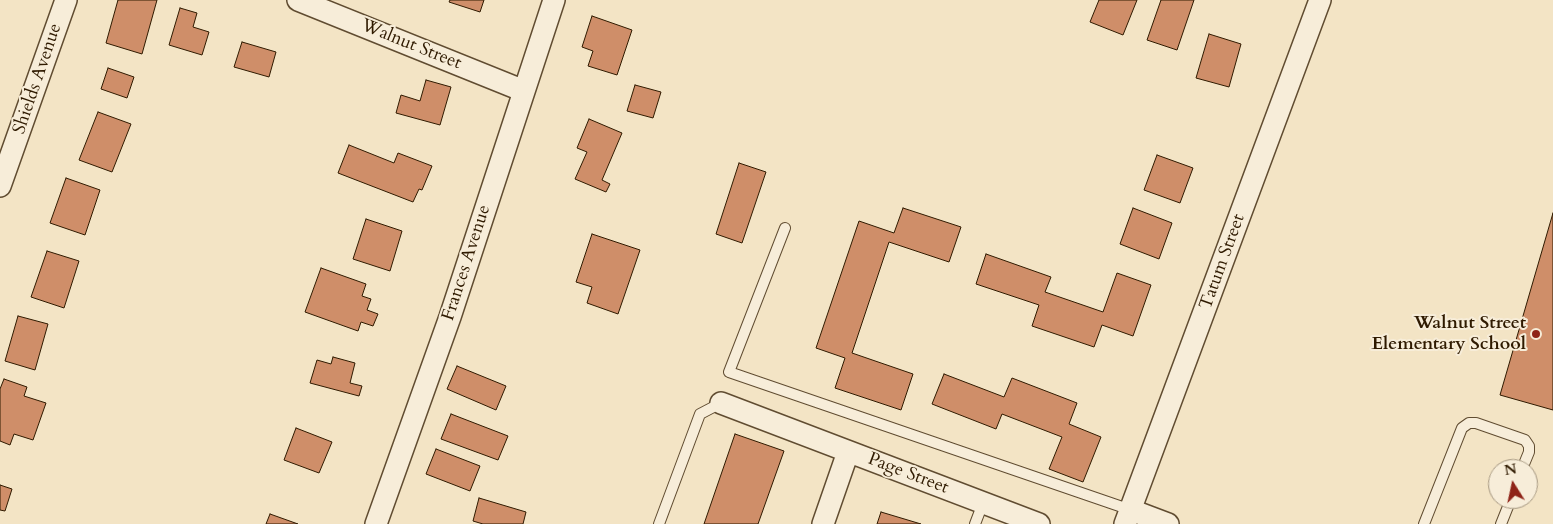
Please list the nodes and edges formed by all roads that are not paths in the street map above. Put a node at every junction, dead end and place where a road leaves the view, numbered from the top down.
1 (66, 0) edge
2 (298, 0) edge
3 (554, 0) edge
4 (1316, 1) edge
5 (524, 91) junction
6 (0, 186) edge
7 (785, 228) dead end
8 (721, 403) joint
9 (848, 452) junction
10 (1526, 459) edge
11 (983, 503) junction
12 (1507, 509) edge
13 (1128, 517) edge
14 (376, 524) edge
15 (659, 524) edge
16 (823, 524) edge
17 (975, 524) edge
18 (1039, 524) edge
19 (1168, 524) edge
20 (1424, 524) edge
21 (1501, 524) edge

1 - 6 street, Shields Avenue
2 - 5 street, Walnut Street
3 - 5 street, Frances Avenue
4 - 13 street, Tatum Street
5 - 14 street, Frances Avenue
7 - 13 lane
8 - 9 street
8 - 15 lane
9 - 11 street, Page Street
9 - 16 street, Page Street
10 - 20 lane
11 - 17 lane
11 - 18 street, Page Street
12 - 21 lane
13 - 19 street

